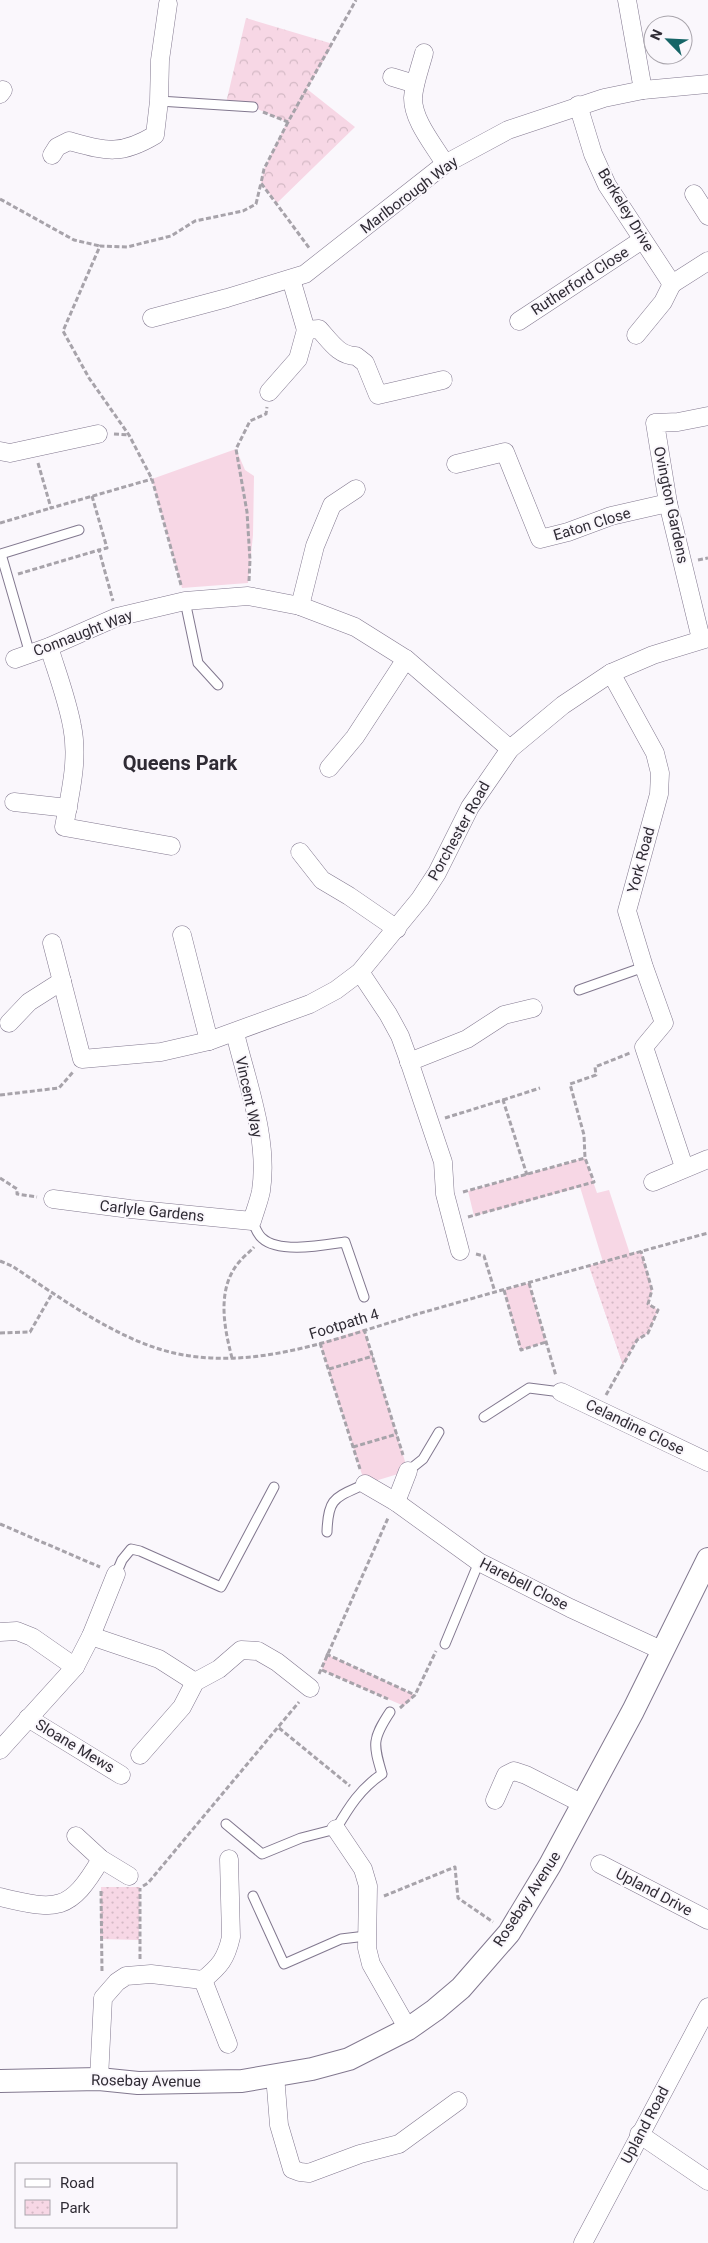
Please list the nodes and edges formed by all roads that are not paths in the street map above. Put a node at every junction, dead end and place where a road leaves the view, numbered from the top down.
1 (627, 0) edge
2 (165, 1) edge
3 (424, 53) dead end
4 (392, 77) dead end
5 (415, 84) junction
6 (708, 84) edge
7 (643, 90) junction
8 (159, 101) junction
9 (578, 105) junction
10 (253, 107) road end
11 (52, 155) dead end
12 (445, 164) junction
13 (694, 194) dead end
14 (708, 216) edge
15 (642, 240) junction
16 (708, 261) edge
17 (291, 279) junction
18 (672, 284) junction
19 (152, 318) dead end
20 (519, 321) dead end
21 (306, 330) junction
22 (636, 335) dead end
23 (443, 380) dead end
24 (269, 392) road end
25 (708, 416) edge
26 (98, 434) dead end
27 (0, 451) edge
28 (456, 464) dead end
29 (356, 489) dead end
30 (668, 503) junction
31 (79, 530) dead end
32 (185, 601) junction
33 (300, 606) junction
34 (704, 638) edge
35 (49, 647) junction
36 (23, 656) joint
37 (406, 659) junction
38 (611, 673) junction
39 (218, 685) dead end
40 (510, 749) junction
41 (329, 768) dead end
42 (14, 802) dead end
43 (68, 808) junction
44 (171, 846) dead end
45 (300, 852) dead end
46 (397, 929) junction
47 (182, 935) dead end
48 (52, 943) dead end
49 (644, 966) junction
50 (360, 972) junction
51 (62, 981) junction
52 (579, 990) dead end
53 (533, 1008) dead end
54 (9, 1023) dead end
55 (235, 1033) junction
56 (209, 1042) junction
57 (410, 1062) junction
58 (708, 1159) edge
59 (684, 1167) junction
60 (653, 1182) dead end
61 (53, 1199) road end
62 (252, 1221) junction
63 (460, 1251) road end
64 (364, 1297) dead end
65 (561, 1392) joint
66 (484, 1417) dead end
67 (439, 1432) dead end
68 (708, 1462) edge
69 (408, 1471) joint
70 (365, 1484) joint
71 (274, 1488) dead end
72 (396, 1502) junction
73 (327, 1532) dead end
74 (708, 1559) edge
75 (479, 1562) junction
76 (116, 1574) joint
77 (0, 1632) edge
78 (91, 1636) junction
79 (445, 1644) road end
80 (662, 1650) junction
81 (75, 1667) junction
82 (196, 1682) junction
83 (310, 1688) road end
84 (390, 1712) road end
85 (28, 1718) junction
86 (0, 1750) edge
87 (140, 1755) dead end
88 (121, 1775) dead end
89 (495, 1800) dead end
90 (583, 1804) junction
91 (226, 1824) dead end
92 (336, 1829) junction
93 (76, 1836) dead end
94 (101, 1859) junction
95 (229, 1859) dead end
96 (600, 1864) dead end
97 (133, 1884) road end
98 (253, 1896) dead end
99 (0, 1898) edge
100 (708, 1920) edge
101 (366, 1936) junction
102 (203, 1980) junction
103 (708, 2007) edge
104 (408, 2029) junction
105 (228, 2044) dead end
106 (275, 2075) junction
107 (99, 2079) junction
108 (0, 2081) edge
109 (458, 2101) dead end
110 (639, 2134) junction
111 (708, 2180) edge
112 (583, 2243) edge

1 - 7 street
2 - 8 street
3 - 5 street
4 - 5 street
5 - 12 street
6 - 7 street, Marlborough Way
7 - 9 street, Marlborough Way
8 - 10 lane
8 - 11 street
9 - 12 street, Marlborough Way
9 - 15 street, Berkeley Drive
12 - 17 street, Marlborough Way
13 - 14 street
15 - 18 street, Berkeley Drive
15 - 20 street, Rutherford Close
16 - 18 street
17 - 19 street, Marlborough Way
17 - 21 street
18 - 22 street
21 - 23 street
21 - 24 street
25 - 30 street, Ovington Gardens
26 - 27 street
28 - 30 street, Eaton Close
29 - 33 street
30 - 34 street, Ovington Gardens
31 - 36 lane
32 - 33 street, Connaught Way
32 - 35 street, Connaught Way
32 - 39 lane
33 - 37 street, Connaught Way
34 - 38 street, Porchester Road
35 - 36 street, Connaught Way
35 - 43 street
37 - 40 street, Connaught Way
37 - 41 street
38 - 40 street, Porchester Road
38 - 49 street, York Road
40 - 46 street, Porchester Road
42 - 43 street
43 - 44 street
45 - 46 street
46 - 50 street, Porchester Road
47 - 56 street
48 - 51 street
49 - 52 lane
49 - 59 street, York Road
50 - 55 street, Porchester Road
50 - 57 street
51 - 54 street
51 - 56 street, Porchester Road
53 - 57 street
55 - 56 street, Porchester Road
55 - 62 street, Vincent Way
57 - 63 street
58 - 59 street
59 - 60 street
61 - 62 street, Carlyle Gardens
62 - 64 lane
65 - 66 lane
65 - 68 street, Celandine Close
67 - 69 lane
69 - 72 street
70 - 72 street, Harebell Close
70 - 73 lane
71 - 76 lane
72 - 75 street, Harebell Close
74 - 80 street, Rosebay Avenue
75 - 79 lane
75 - 80 street, Harebell Close
76 - 78 street
77 - 81 street
78 - 81 street
78 - 82 street
80 - 90 street, Rosebay Avenue
81 - 85 street
82 - 83 street
82 - 87 street
84 - 92 lane
85 - 86 street
85 - 88 street, Sloane Mews
89 - 90 street
90 - 104 street, Rosebay Avenue
91 - 92 lane
92 - 101 street
93 - 94 street
94 - 97 street
94 - 99 street
95 - 102 street
96 - 100 street, Upland Drive
98 - 101 lane
101 - 104 street
102 - 105 street
102 - 107 street
103 - 110 street, Upland Road
104 - 106 street, Rosebay Avenue
106 - 107 street, Rosebay Avenue
106 - 109 street
107 - 108 street, Rosebay Avenue
110 - 111 street
110 - 112 street, Upland Road

